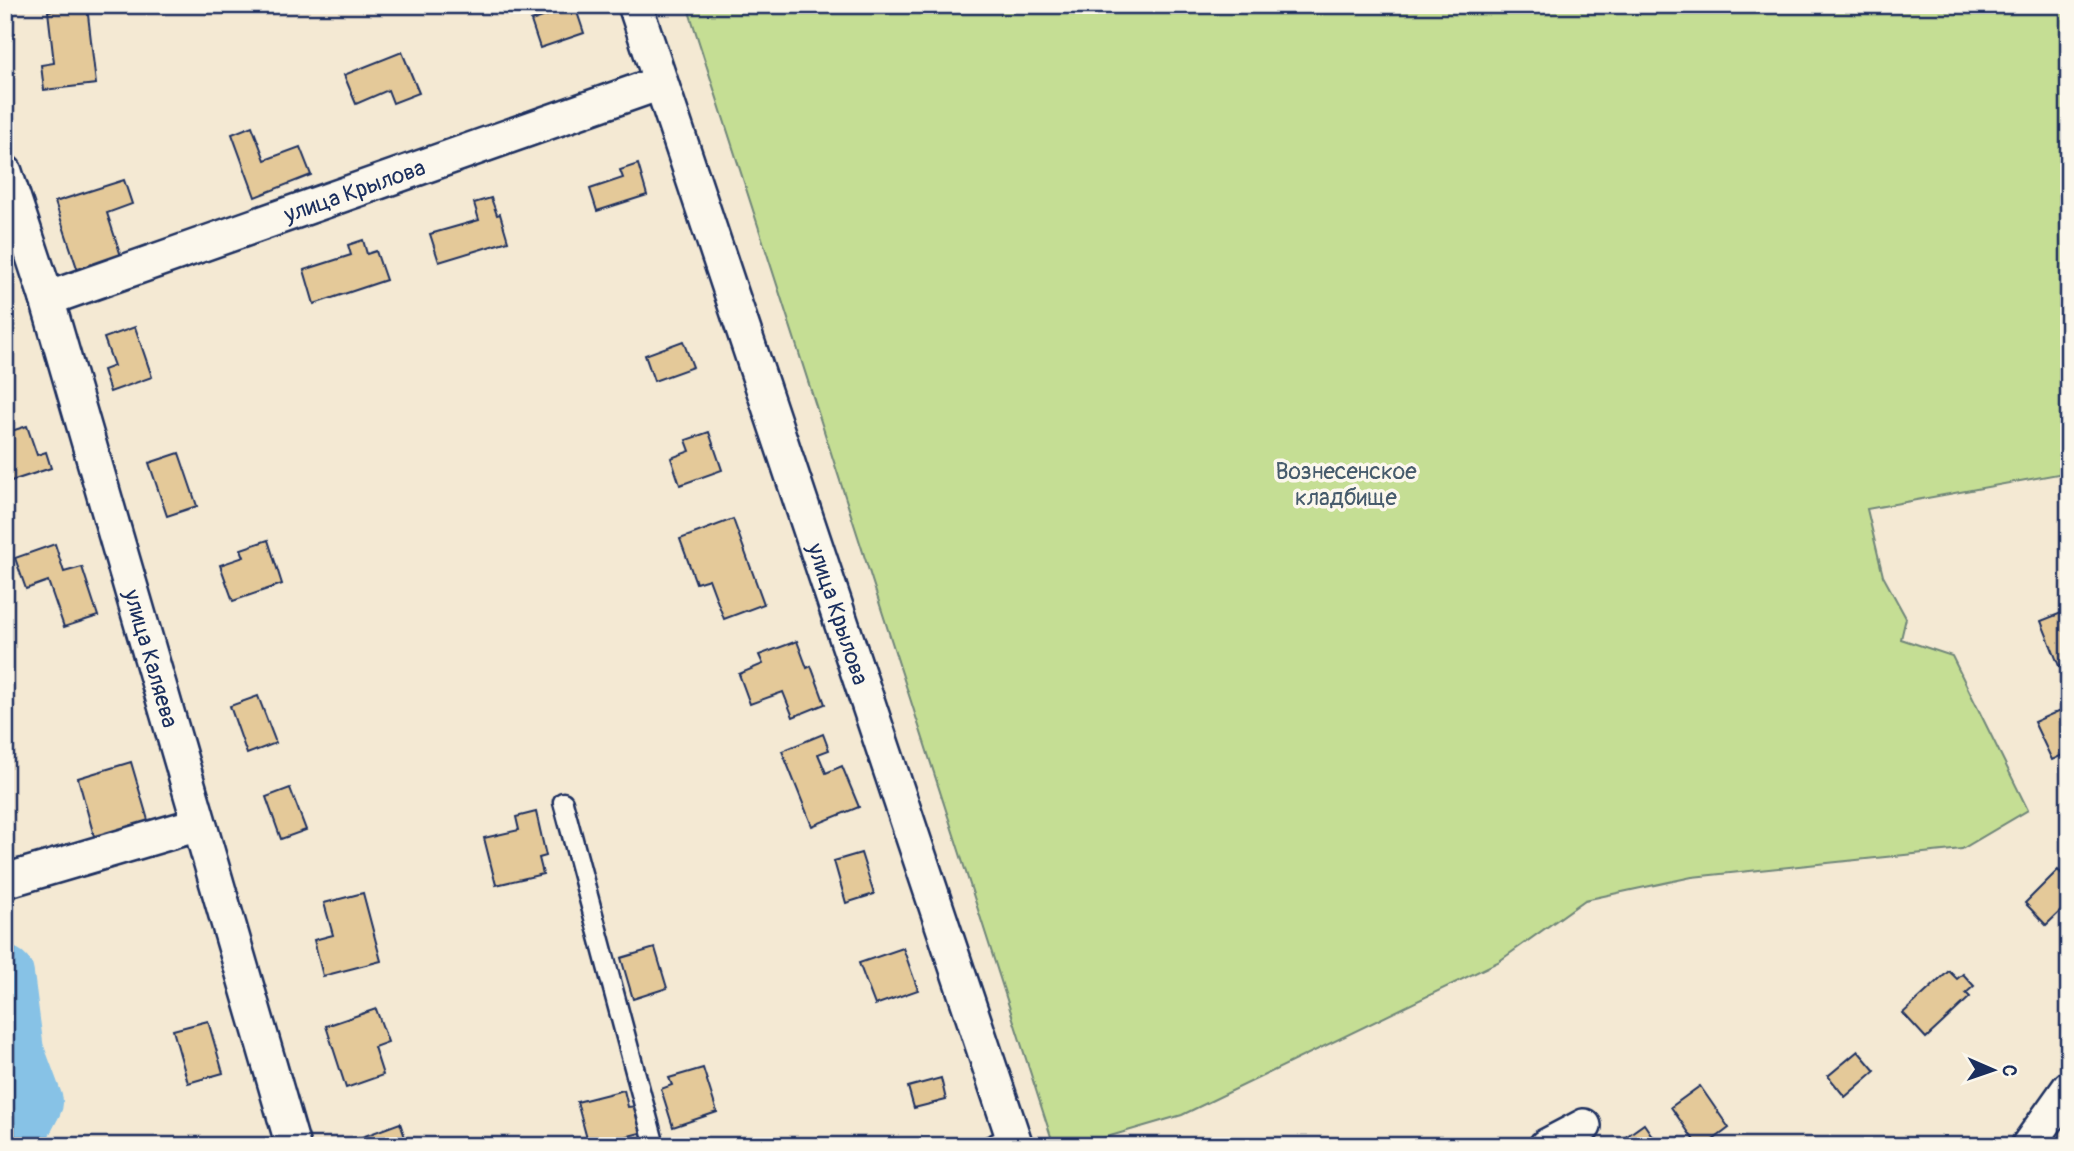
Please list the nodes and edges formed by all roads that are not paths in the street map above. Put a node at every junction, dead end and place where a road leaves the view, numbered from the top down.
1 (635, 5) edge
2 (660, 83) junction
3 (5, 172) edge
4 (47, 299) junction
5 (563, 802) dead end
6 (199, 824) junction
7 (5, 881) edge
8 (2069, 1088) edge
9 (1584, 1126) dead end
10 (1006, 1142) edge
11 (293, 1146) edge
12 (655, 1146) edge
13 (1546, 1146) edge
14 (2028, 1146) edge

1 - 2 street, улица Крылова
2 - 4 street, улица Крылова
2 - 10 street, улица Крылова
3 - 4 street, улица Каляева
4 - 6 street, улица Каляева
5 - 12 lane
6 - 7 street
6 - 11 street, улица Каляева
8 - 14 street
9 - 13 street

